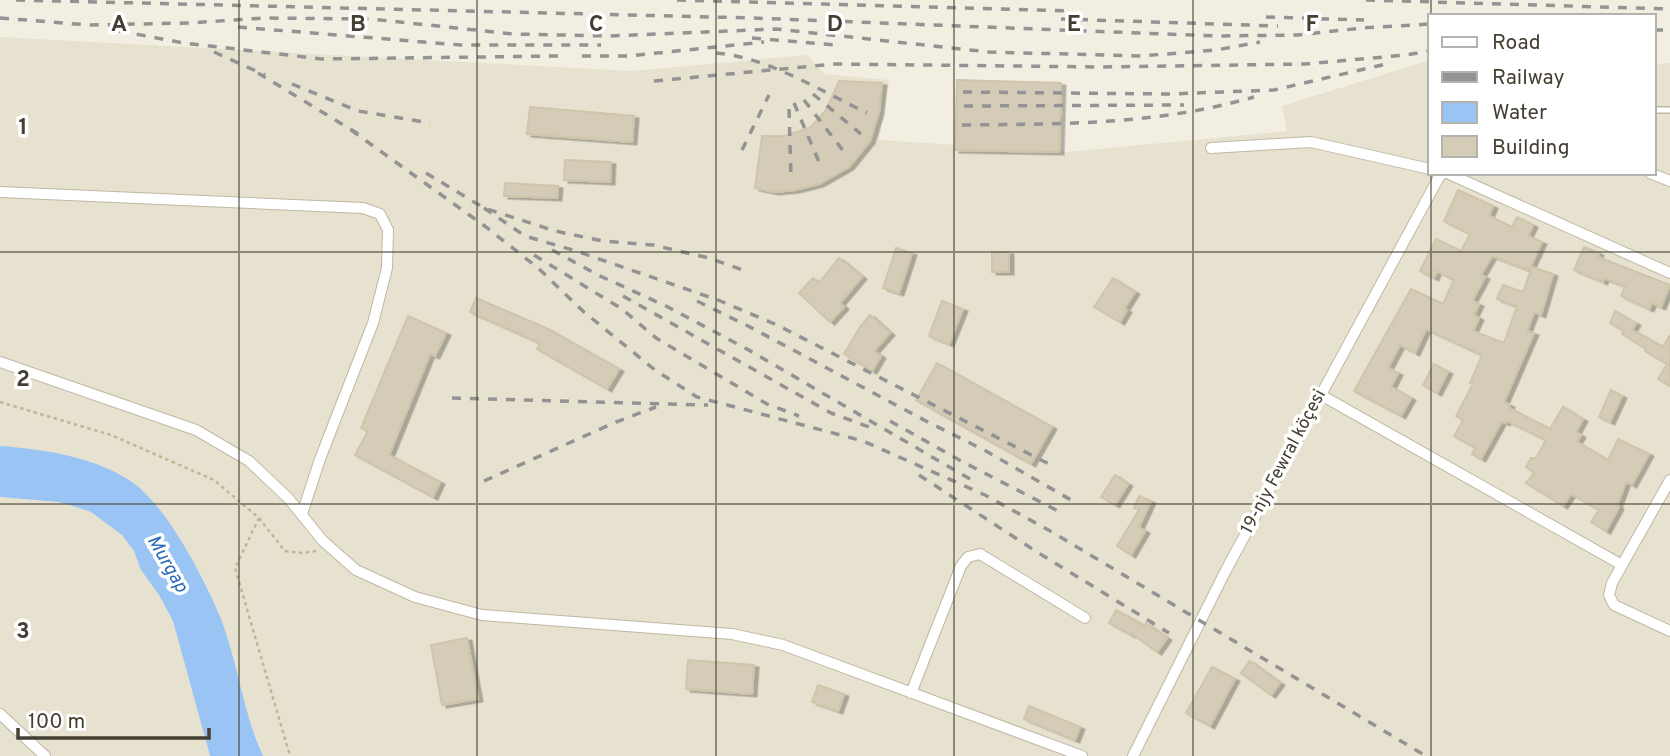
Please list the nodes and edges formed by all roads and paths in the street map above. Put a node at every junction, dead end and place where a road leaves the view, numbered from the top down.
1 (1211, 148) dead end
2 (1428, 169) edge
3 (1444, 175) edge
4 (1450, 175) edge
5 (0, 192) edge
6 (1670, 273) edge
7 (0, 362) edge
8 (1321, 395) junction
9 (0, 402) edge
10 (1670, 480) edge
11 (302, 514) junction
12 (259, 518) junction
13 (332, 548) junction
14 (1622, 565) junction
15 (1085, 618) dead end
16 (1670, 631) edge
17 (911, 693) junction
18 (0, 713) edge
19 (45, 756) edge
20 (290, 756) edge
21 (1082, 756) edge
22 (1133, 756) edge

1 - 2 street
3 - 8 street, 19-njy Fewral köçesi
4 - 6 street
5 - 11 street
7 - 11 street
8 - 14 street
8 - 22 street, 19-njy Fewral köçesi
9 - 12 path
10 - 14 street
11 - 13 street
12 - 13 path
12 - 20 path
13 - 17 street
14 - 16 street
15 - 17 street
17 - 21 street
18 - 19 street

